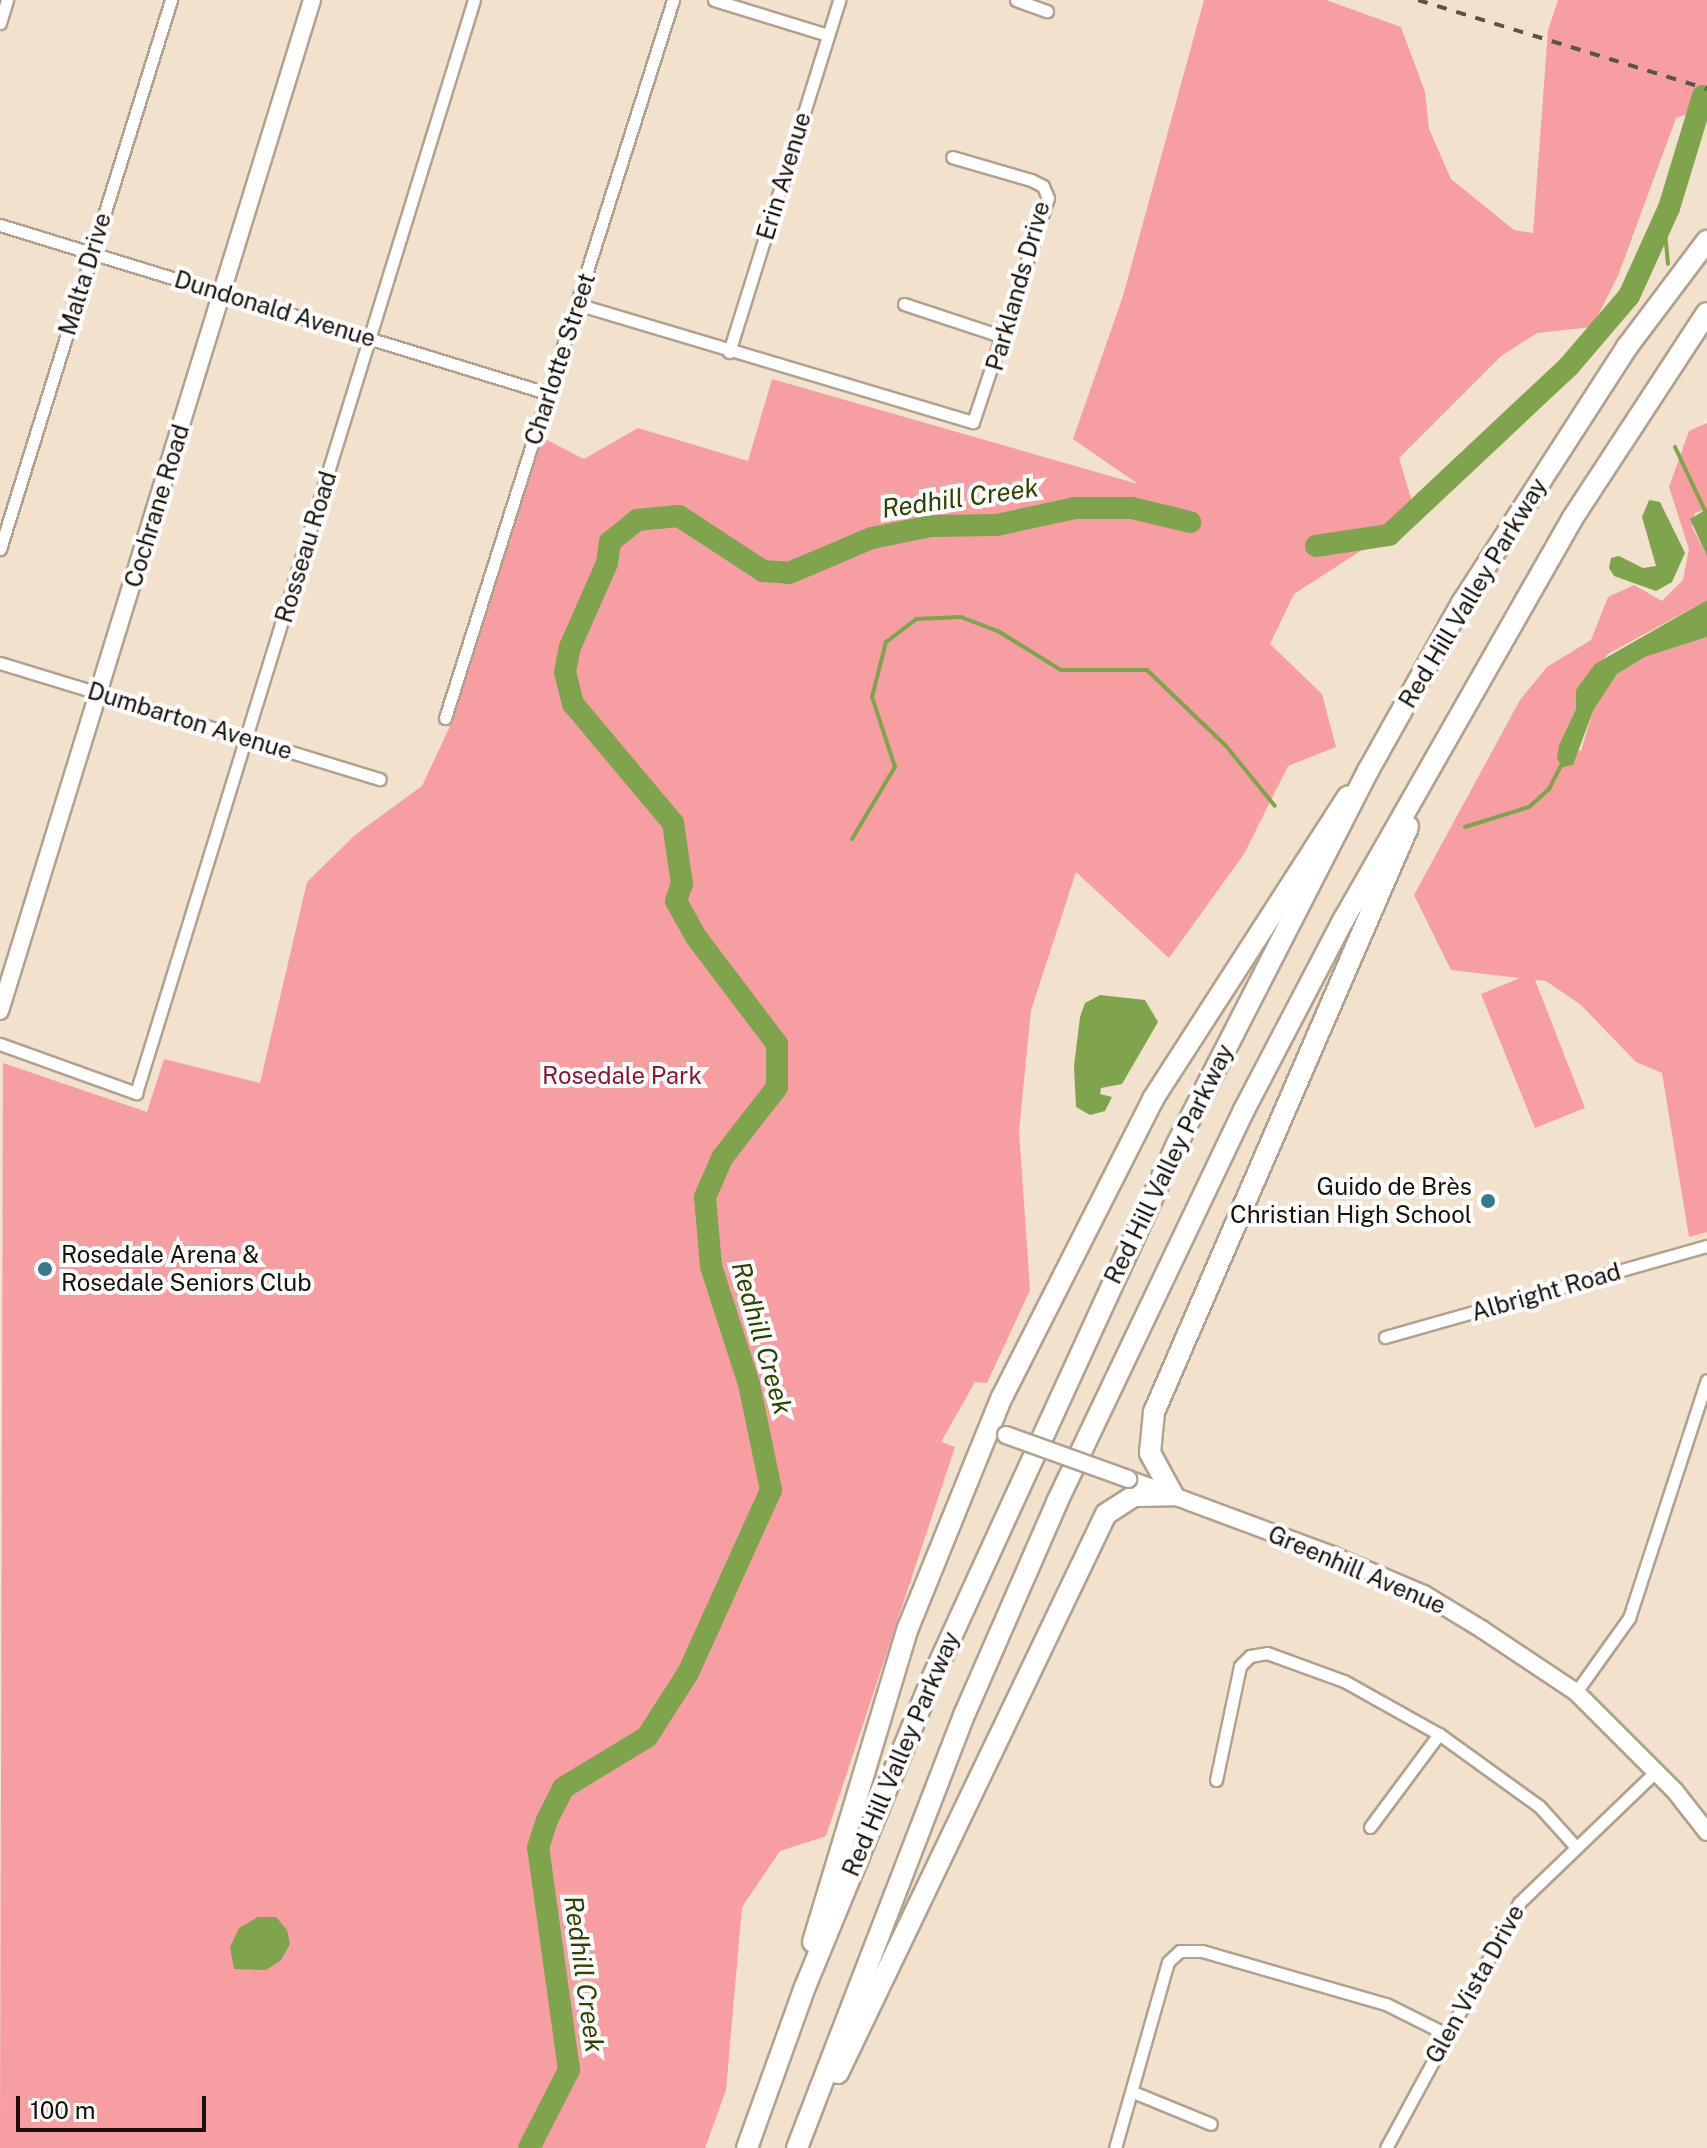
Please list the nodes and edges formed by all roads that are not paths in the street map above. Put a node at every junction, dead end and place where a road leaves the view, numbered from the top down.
1 (7, 0) edge
2 (171, 0) edge
3 (312, 0) edge
4 (474, 0) edge
5 (673, 0) edge
6 (714, 0) edge
7 (839, 0) edge
8 (1016, 0) edge
9 (1047, 11) dead end
10 (0, 23) edge
11 (828, 35) junction
12 (952, 157) dead end
13 (0, 225) edge
14 (1707, 241) edge
15 (92, 251) junction
16 (222, 294) junction
17 (904, 304) dead end
18 (580, 305) junction
19 (1707, 313) edge
20 (1004, 337) junction
21 (370, 338) junction
22 (729, 352) junction
23 (550, 394) junction
24 (0, 549) edge
25 (0, 663) edge
26 (99, 694) junction
27 (445, 718) dead end
28 (247, 739) junction
29 (1441, 747) junction
30 (1368, 771) junction
31 (380, 779) dead end
32 (0, 1011) edge
33 (0, 1044) edge
34 (1707, 1246) edge
35 (1385, 1337) dead end
36 (1707, 1380) edge
37 (997, 1432) junction
38 (1173, 1495) junction
39 (1576, 1692) junction
40 (1439, 1734) junction
41 (1656, 1771) junction
42 (1216, 1780) dead end
43 (1370, 1827) dead end
44 (1707, 1832) edge
45 (1575, 1846) junction
46 (805, 1987) junction
47 (1446, 2034) junction
48 (1133, 2092) junction
49 (1211, 2124) dead end
50 (1388, 2144) edge
51 (747, 2148) edge
52 (799, 2148) edge
53 (1115, 2148) edge
54 (1402, 2148) edge

1 - 10 street
2 - 15 street, Malta Drive
3 - 16 street, Cochrane Road
4 - 21 street, Rosseau Road
5 - 18 street, Charlotte Street
6 - 11 street
7 - 11 street, Erin Avenue
8 - 9 street
11 - 22 street, Erin Avenue
12 - 20 street, Parklands Drive
13 - 15 street, Dundonald Avenue
14 - 30 highway, Red Hill Valley Parkway
15 - 16 street, Dundonald Avenue
15 - 24 street, Malta Drive
16 - 21 street, Dundonald Avenue
16 - 26 street, Cochrane Road
17 - 20 street
18 - 22 street
18 - 23 street, Charlotte Street
19 - 29 highway, Red Hill Valley Parkway
20 - 22 street, Parklands Drive
21 - 23 street, Dundonald Avenue
21 - 28 street, Rosseau Road
23 - 27 street, Charlotte Street
25 - 26 street, Dumbarton Avenue
26 - 28 street, Dumbarton Avenue
26 - 32 street, Cochrane Road
28 - 31 street, Dumbarton Avenue
28 - 33 street, Rosseau Road
29 - 38 highway
29 - 52 highway, Red Hill Valley Parkway
30 - 37 highway
30 - 46 highway, Red Hill Valley Parkway
34 - 35 street, Albright Road
36 - 39 street
37 - 38 street, Greenhill Avenue, bridge
37 - 46 highway
38 - 39 street, Greenhill Avenue
38 - 52 highway
39 - 41 street, Greenhill Avenue
40 - 42 street
40 - 43 street
40 - 45 street
41 - 44 street, Greenhill Avenue
41 - 45 street, Glen Vista Drive
45 - 47 street, Glen Vista Drive
46 - 51 highway, Red Hill Valley Parkway
47 - 48 street
47 - 50 street, Glen Vista Drive
48 - 49 street
48 - 53 street
50 - 54 street

